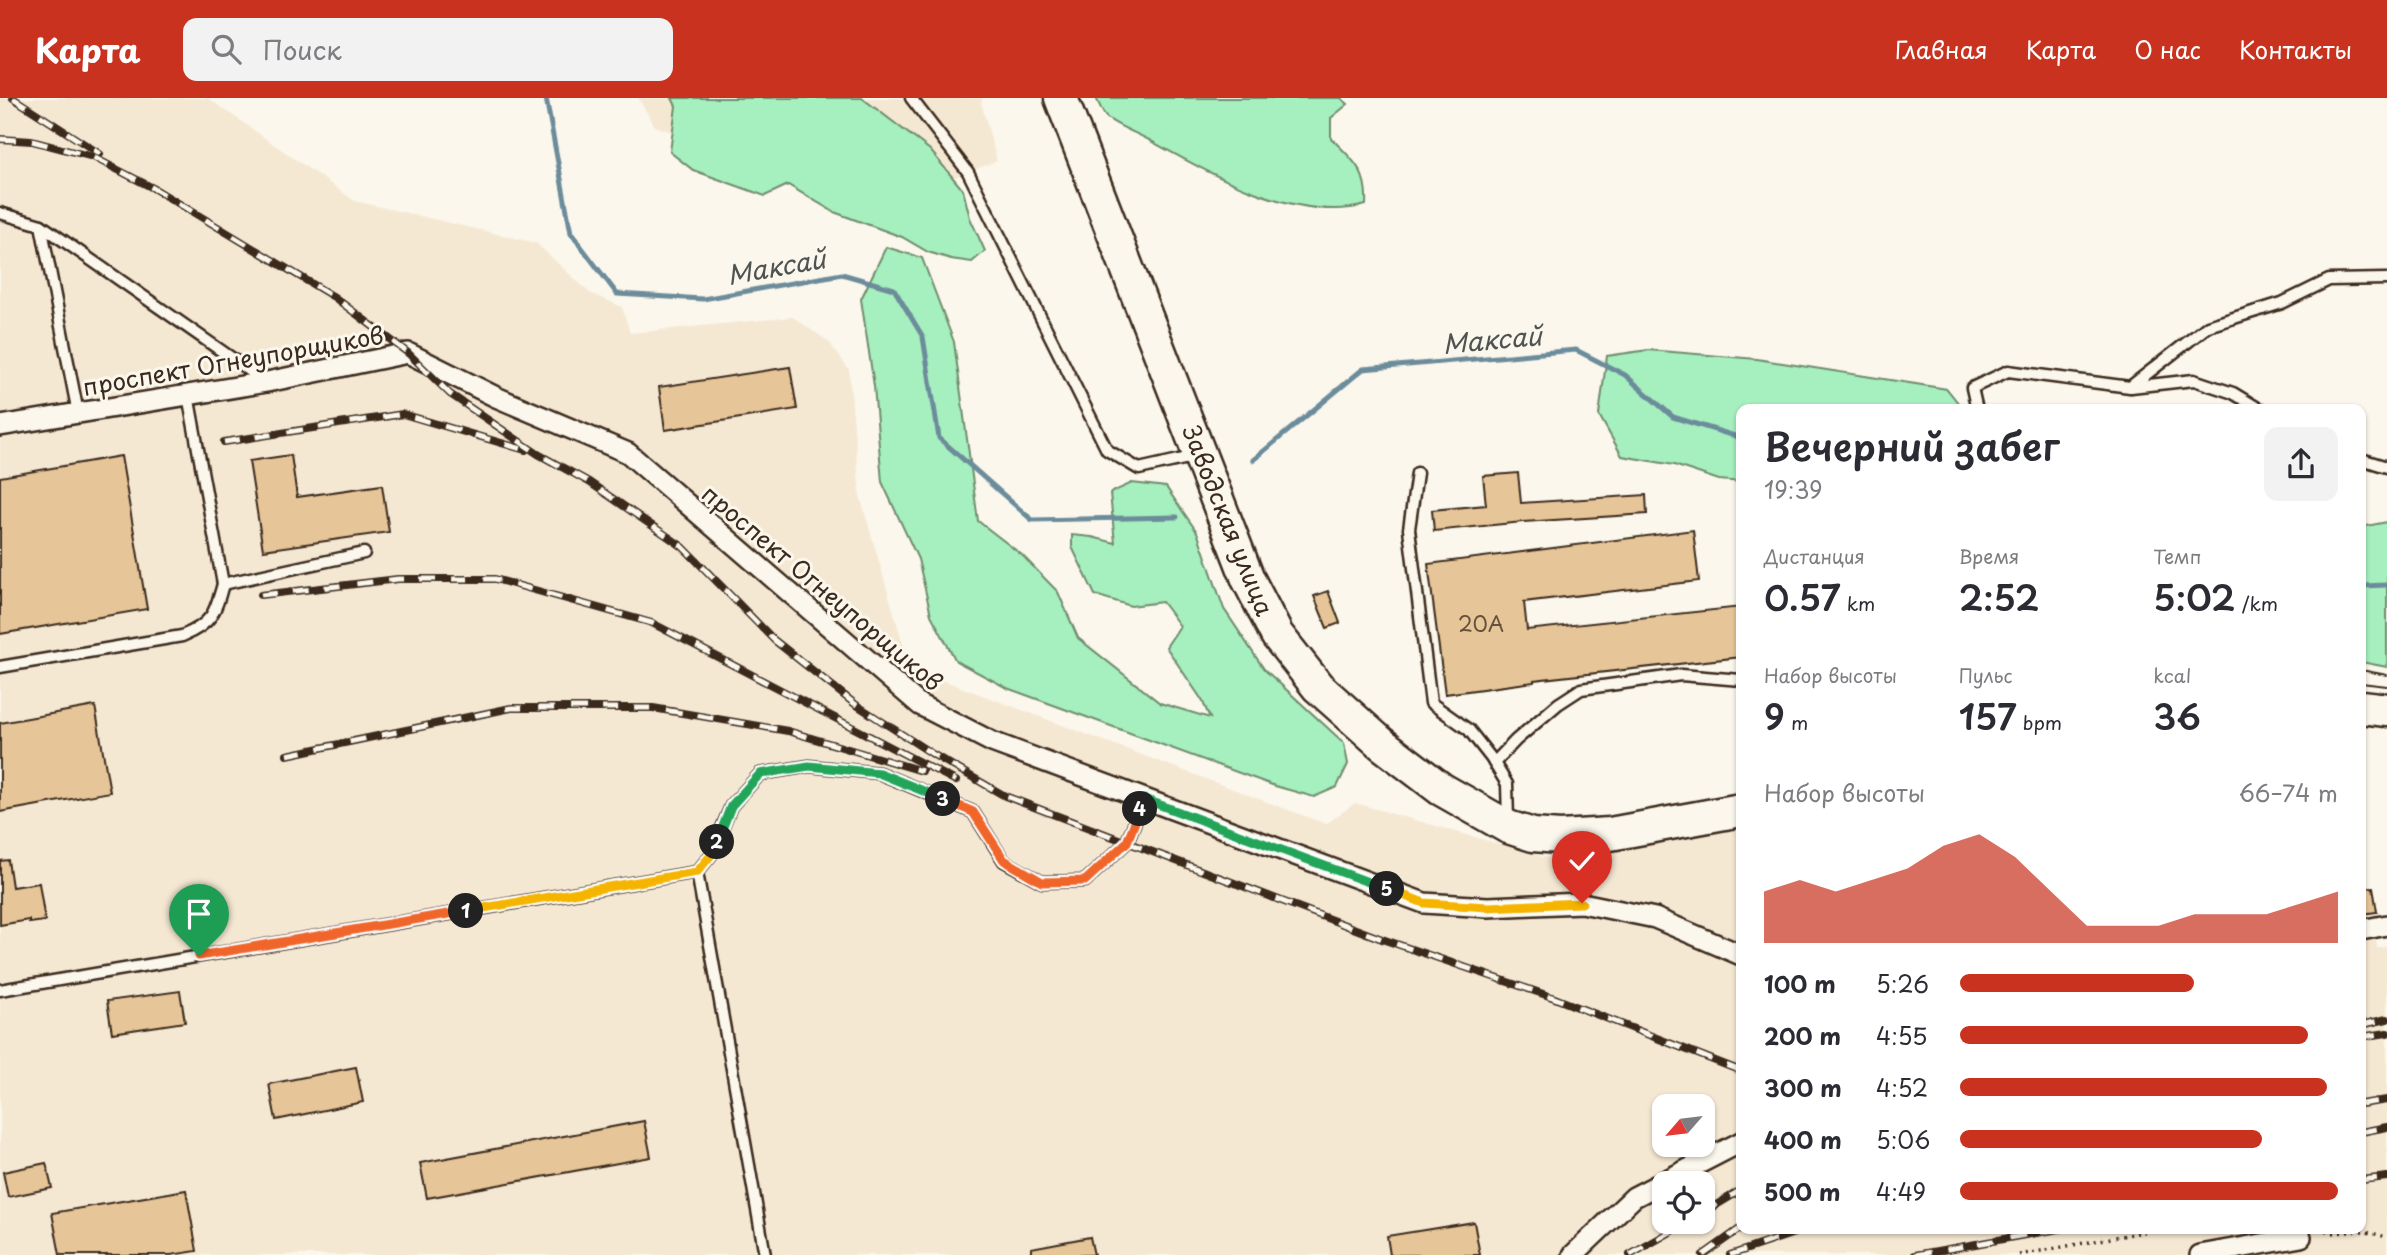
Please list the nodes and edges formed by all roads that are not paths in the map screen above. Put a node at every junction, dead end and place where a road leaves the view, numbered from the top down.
1 (911, 98) edge
2 (1061, 98) edge
3 (0, 213) edge
4 (41, 225) junction
5 (2387, 279) edge
6 (267, 382) junction
7 (2130, 387) junction
8 (188, 395) junction
9 (1976, 404) edge
10 (2251, 404) edge
11 (78, 413) junction
12 (0, 426) edge
13 (1201, 456) junction
14 (2366, 461) edge
15 (2387, 467) edge
16 (1417, 474) dead end
17 (364, 553) dead end
18 (223, 584) junction
19 (0, 667) edge
20 (1736, 680) edge
21 (2366, 708) edge
22 (2387, 710) edge
23 (1494, 763) junction
24 (1144, 799) junction
25 (1736, 811) edge
26 (1508, 827) junction
27 (697, 872) junction
28 (2387, 925) edge
29 (2366, 929) edge
30 (1736, 953) edge
31 (0, 990) edge
32 (1736, 1145) edge
33 (2301, 1240) edge
34 (765, 1255) edge
35 (1573, 1255) edge
36 (2200, 1255) edge

1 - 13 lane
2 - 13 main road, Заводская улица
3 - 4 lane
4 - 6 lane
4 - 11 lane
5 - 7 lane
6 - 8 street, проспект Огнеупорщиков
6 - 24 street, проспект Огнеупорщиков
7 - 9 lane
7 - 10 lane
8 - 11 street, проспект Огнеупорщиков
8 - 18 lane
11 - 12 street, проспект Огнеупорщиков
13 - 26 main road, Заводская улица
14 - 15 lane
16 - 23 lane
17 - 18 lane
18 - 19 lane
20 - 23 lane
21 - 22 main road
23 - 26 lane
24 - 27 lane
24 - 30 street, проспект Огнеупорщиков
25 - 26 main road, Заводская улица
27 - 31 lane
27 - 34 lane
28 - 29 street
32 - 35 street
33 - 36 street

